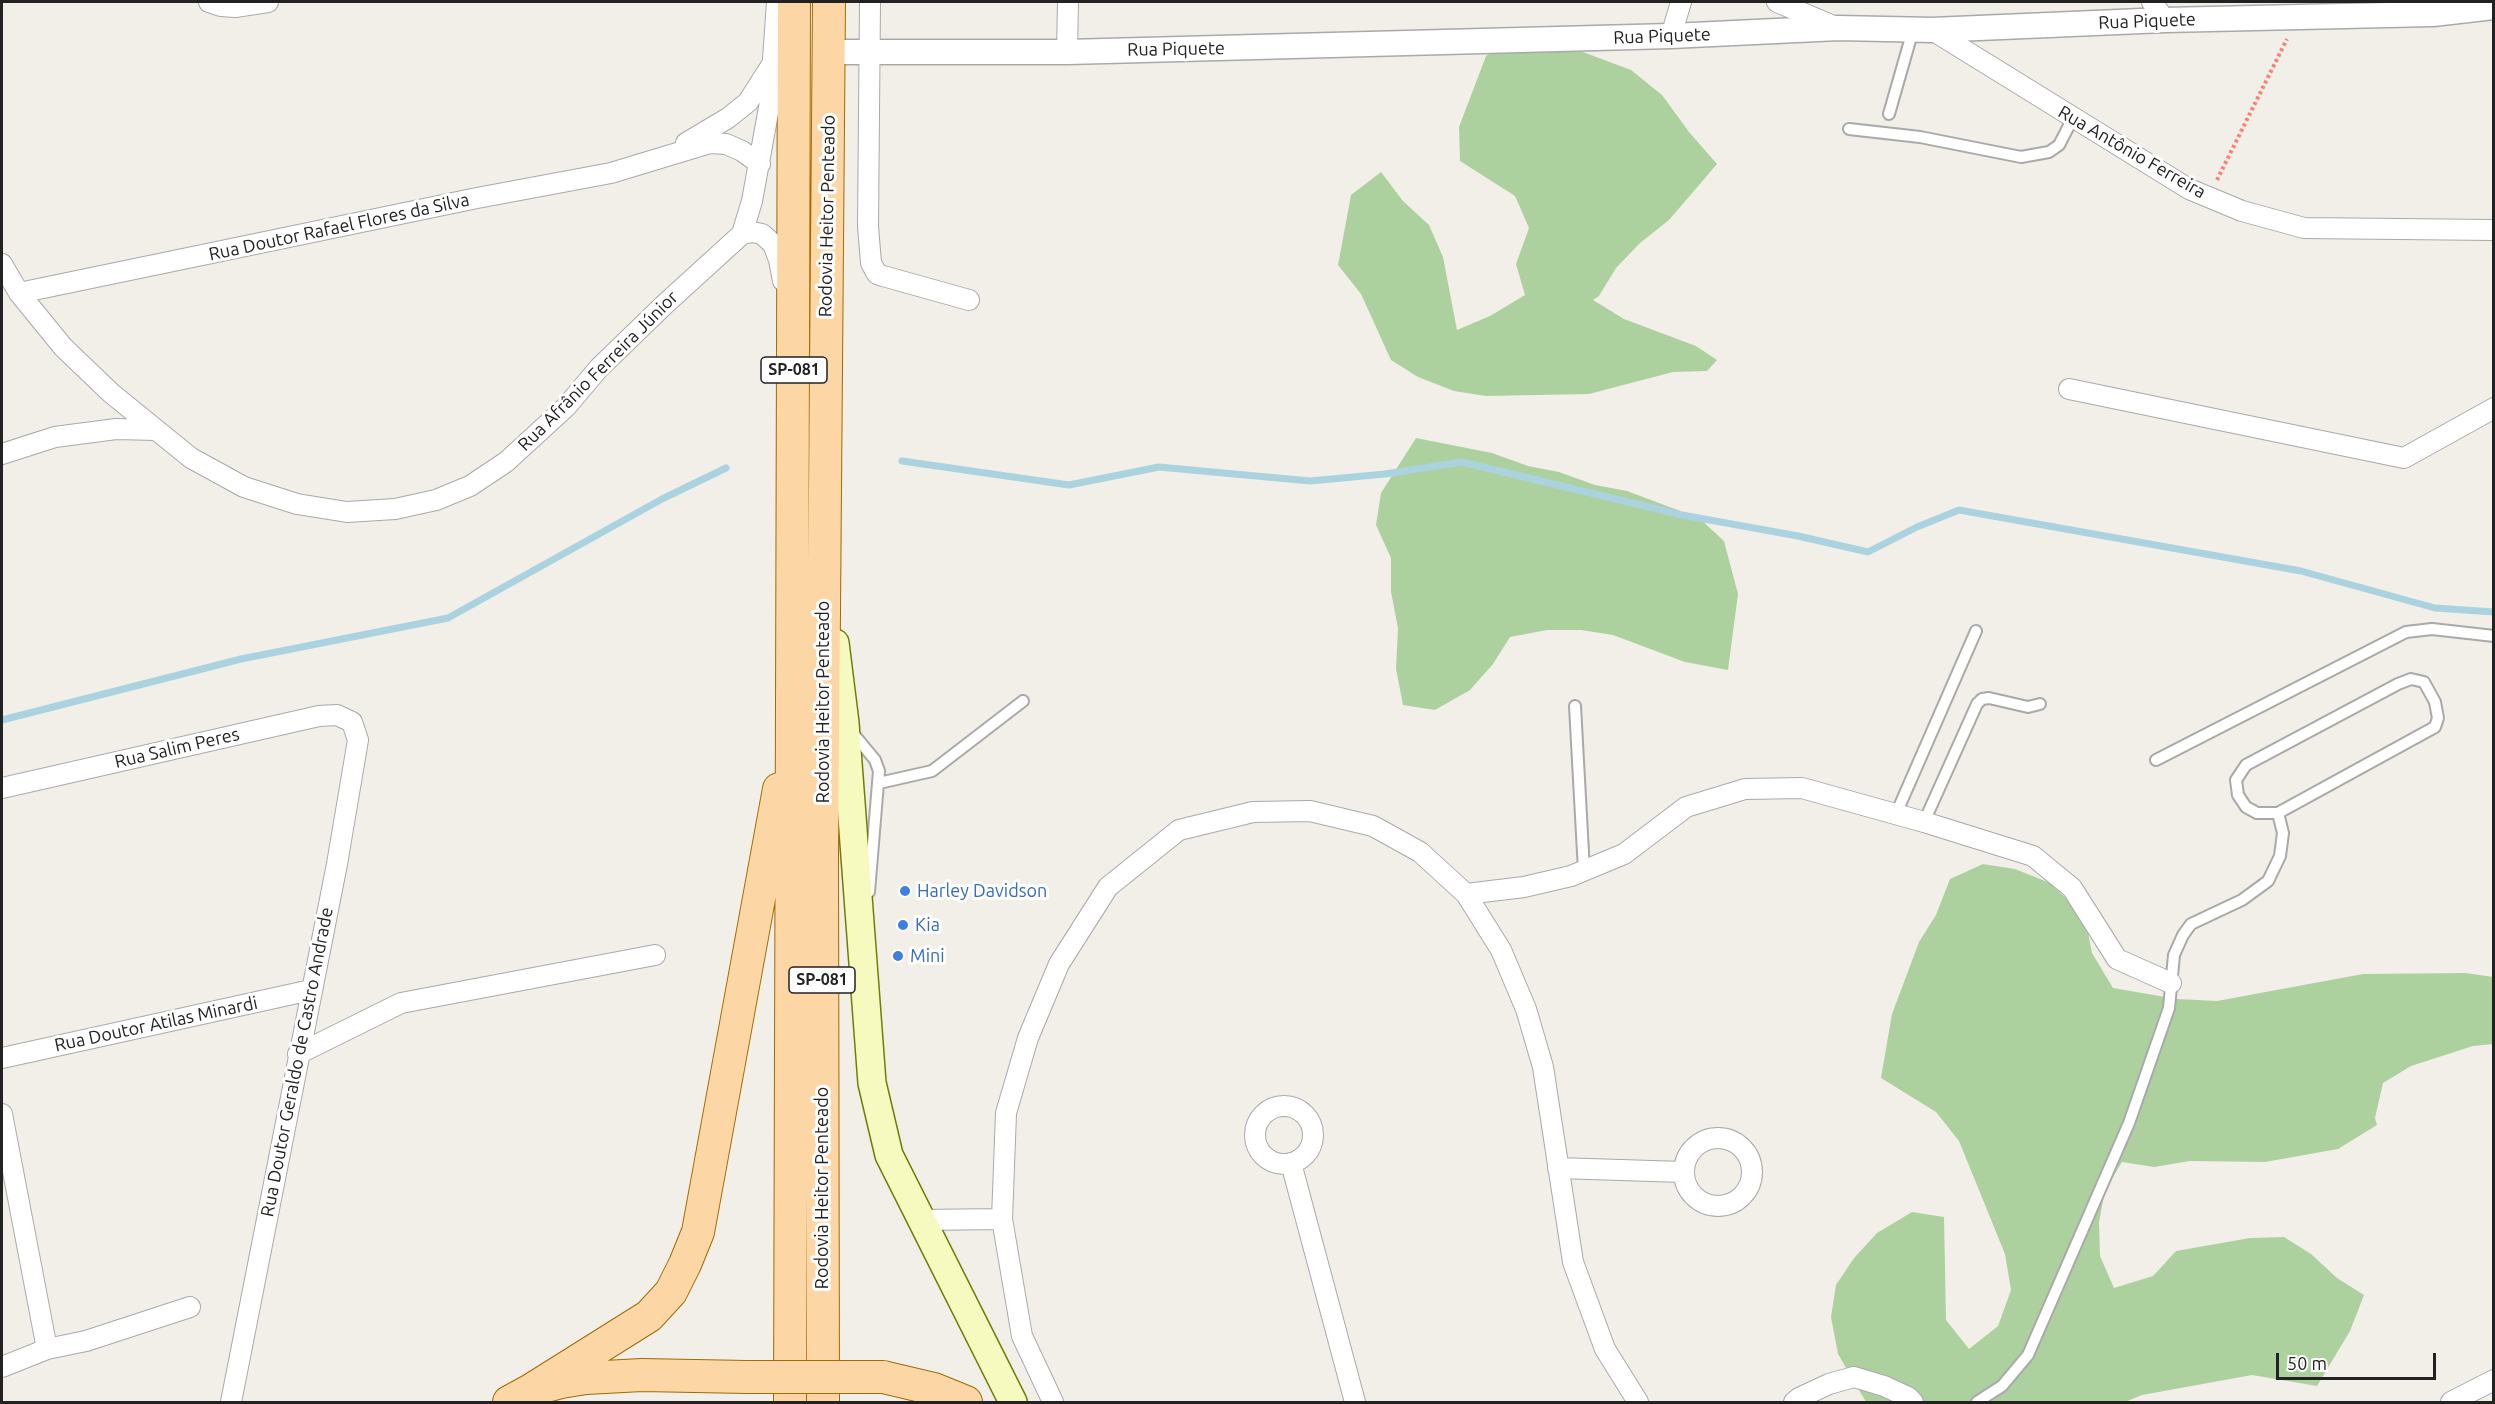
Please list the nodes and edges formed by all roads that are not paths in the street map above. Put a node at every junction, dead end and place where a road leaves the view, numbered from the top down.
1 (209, 2) edge
2 (268, 2) edge
3 (777, 2) edge
4 (795, 2) edge
5 (830, 2) edge
6 (870, 2) edge
7 (1068, 2) edge
8 (1681, 2) edge
9 (1777, 2) edge
10 (2493, 7) edge
11 (2433, 8) edge
12 (2159, 11) edge
13 (1839, 28) junction
14 (1922, 30) junction
15 (1671, 36) junction
16 (870, 51) junction
17 (829, 52) junction
18 (1067, 52) junction
19 (775, 60) junction
20 (1889, 114) dead end
21 (2073, 118) junction
22 (1849, 129) dead end
23 (657, 160) junction
24 (760, 164) junction
25 (2493, 230) edge
26 (742, 234) junction
27 (2, 264) edge
28 (19, 293) junction
29 (969, 300) dead end
30 (794, 331) junction
31 (2069, 389) dead end
32 (2493, 408) edge
33 (156, 430) junction
34 (2, 454) edge
35 (824, 558) junction
36 (1976, 632) dead end
37 (2493, 636) edge
38 (1023, 701) dead end
39 (2040, 704) dead end
40 (1575, 706) dead end
41 (794, 709) junction
42 (352, 722) joint
43 (845, 723) junction
44 (2156, 760) dead end
45 (879, 783) junction
46 (2, 788) edge
47 (2278, 813) junction
48 (1896, 814) junction
49 (1924, 822) junction
50 (1584, 871) junction
51 (1466, 894) junction
52 (655, 955) dead end
53 (864, 955) junction
54 (2171, 983) junction
55 (311, 990) junction
56 (298, 1054) junction
57 (2, 1058) edge
58 (2, 1114) edge
59 (1291, 1163) dead end
60 (1558, 1168) junction
61 (1683, 1172) dead end
62 (1002, 1219) junction
63 (921, 1220) junction
64 (190, 1307) dead end
65 (47, 1349) junction
66 (2, 1367) edge
67 (2493, 1380) edge
68 (520, 1396) edge
69 (231, 1402) edge
70 (790, 1402) edge
71 (823, 1402) edge
72 (966, 1402) edge
73 (1013, 1402) edge
74 (1053, 1402) edge
75 (1355, 1402) edge
76 (1638, 1402) edge
77 (1794, 1402) edge
78 (1913, 1402) edge
79 (1977, 1402) edge
80 (2451, 1402) edge

1 - 2 street
3 - 19 street
4 - 30 main road, Rodovia Heitor Penteado / SP-081
5 - 17 main road, Rodovia Heitor Penteado / SP-081
6 - 16 street
7 - 18 street
8 - 15 street
9 - 13 street
10 - 11 street, Rua Piquete
11 - 12 street, Rua Piquete
12 - 14 street, Rua Piquete
13 - 14 street, Rua Piquete
13 - 15 street, Rua Piquete
14 - 20 lane
14 - 21 street, Rua Antônio Ferreira
15 - 18 street, Rua Piquete
16 - 17 street, Rua Piquete
16 - 18 street, Rua Piquete
16 - 29 street
17 - 35 main road, Rodovia Heitor Penteado / SP-081
19 - 23 street, Rua Doutor Rafael Flores da Silva
19 - 24 street
21 - 22 lane
21 - 25 street, Rua Antônio Ferreira
23 - 24 street, Rua Doutor Rafael Flores da Silva
23 - 28 street, Rua Doutor Rafael Flores da Silva
24 - 26 street
26 - 30 street
26 - 33 street, Rua Afrânio Ferreira Júnior
27 - 28 street, Rua Afrânio Ferreira Júnior
28 - 33 street, Rua Afrânio Ferreira Júnior
30 - 41 main road, Rodovia Heitor Penteado / SP-081
31 - 32 street
33 - 34 street
35 - 43 main road
35 - 71 main road, Rodovia Heitor Penteado / SP-081
36 - 48 lane
37 - 44 lane
38 - 45 lane
39 - 49 lane
40 - 50 lane
41 - 68 main road
41 - 70 main road, Rodovia Heitor Penteado / SP-081
42 - 46 street, Rua Salim Peres
42 - 55 street, Rua Doutor Geraldo de Castro Andrade
43 - 45 lane
43 - 53 main road
45 - 53 lane
47 - 47 lane
47 - 54 lane
48 - 49 street
48 - 50 street
49 - 54 street
50 - 51 street
51 - 60 street
51 - 62 street
52 - 56 street
53 - 63 main road
54 - 79 lane
55 - 56 street, Rua Doutor Geraldo de Castro Andrade
55 - 57 street, Rua Doutor Atilas Minardi
56 - 69 street, Rua Doutor Geraldo de Castro Andrade
58 - 65 street
59 - 75 street
60 - 61 street
60 - 76 street
62 - 63 street
62 - 74 street
63 - 73 main road
64 - 65 street
65 - 66 street
67 - 80 street
68 - 72 main road, bridge
77 - 78 street

